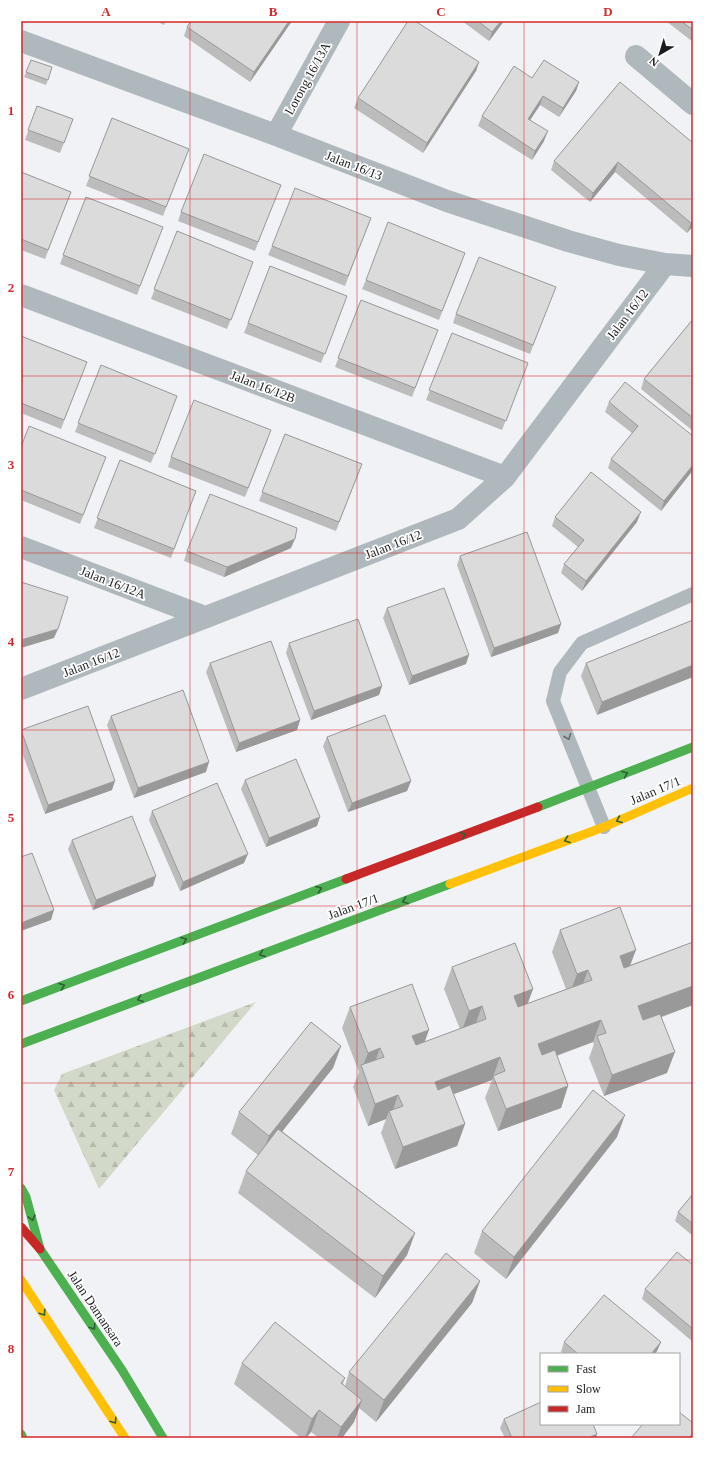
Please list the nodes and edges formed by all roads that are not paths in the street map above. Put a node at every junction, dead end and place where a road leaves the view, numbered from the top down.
1 (339, 21) edge
2 (21, 41) edge
3 (636, 56) dead end
4 (693, 104) edge
5 (276, 135) junction
6 (665, 264) junction
7 (693, 266) edge
8 (21, 295) edge
9 (505, 477) junction
10 (21, 547) edge
11 (693, 594) edge
12 (205, 617) junction
13 (21, 689) edge
14 (693, 747) edge
15 (589, 788) junction
16 (693, 788) edge
17 (604, 827) junction
18 (23, 1000) edge
19 (21, 1044) edge
20 (21, 1188) edge
21 (21, 1227) edge
22 (40, 1249) junction
23 (21, 1280) edge
24 (21, 1434) edge
25 (23, 1438) edge
26 (125, 1438) edge
27 (162, 1438) edge

1 - 5 street, Lorong 16/13A
2 - 5 street, Jalan 16/13
3 - 4 street
5 - 6 street, Jalan 16/13
6 - 7 street, Jalan 16/13
6 - 9 street, Jalan 16/12
8 - 9 street, Jalan 16/12B
9 - 12 street, Jalan 16/12
10 - 12 street, Jalan 16/12A
11 -> 15 lane
12 - 13 street, Jalan 16/12
15 -> 14 main road, Jalan 17/1
15 - 17 lane
18 -> 15 main road, Jalan 17/1
16 -> 17 main road, Jalan 17/1
17 -> 19 main road, Jalan 17/1
20 -> 22 main road, Jalan Damansara
21 - 22 main road
22 -> 27 main road, Jalan Damansara
23 -> 26 main road
24 - 25 main road

